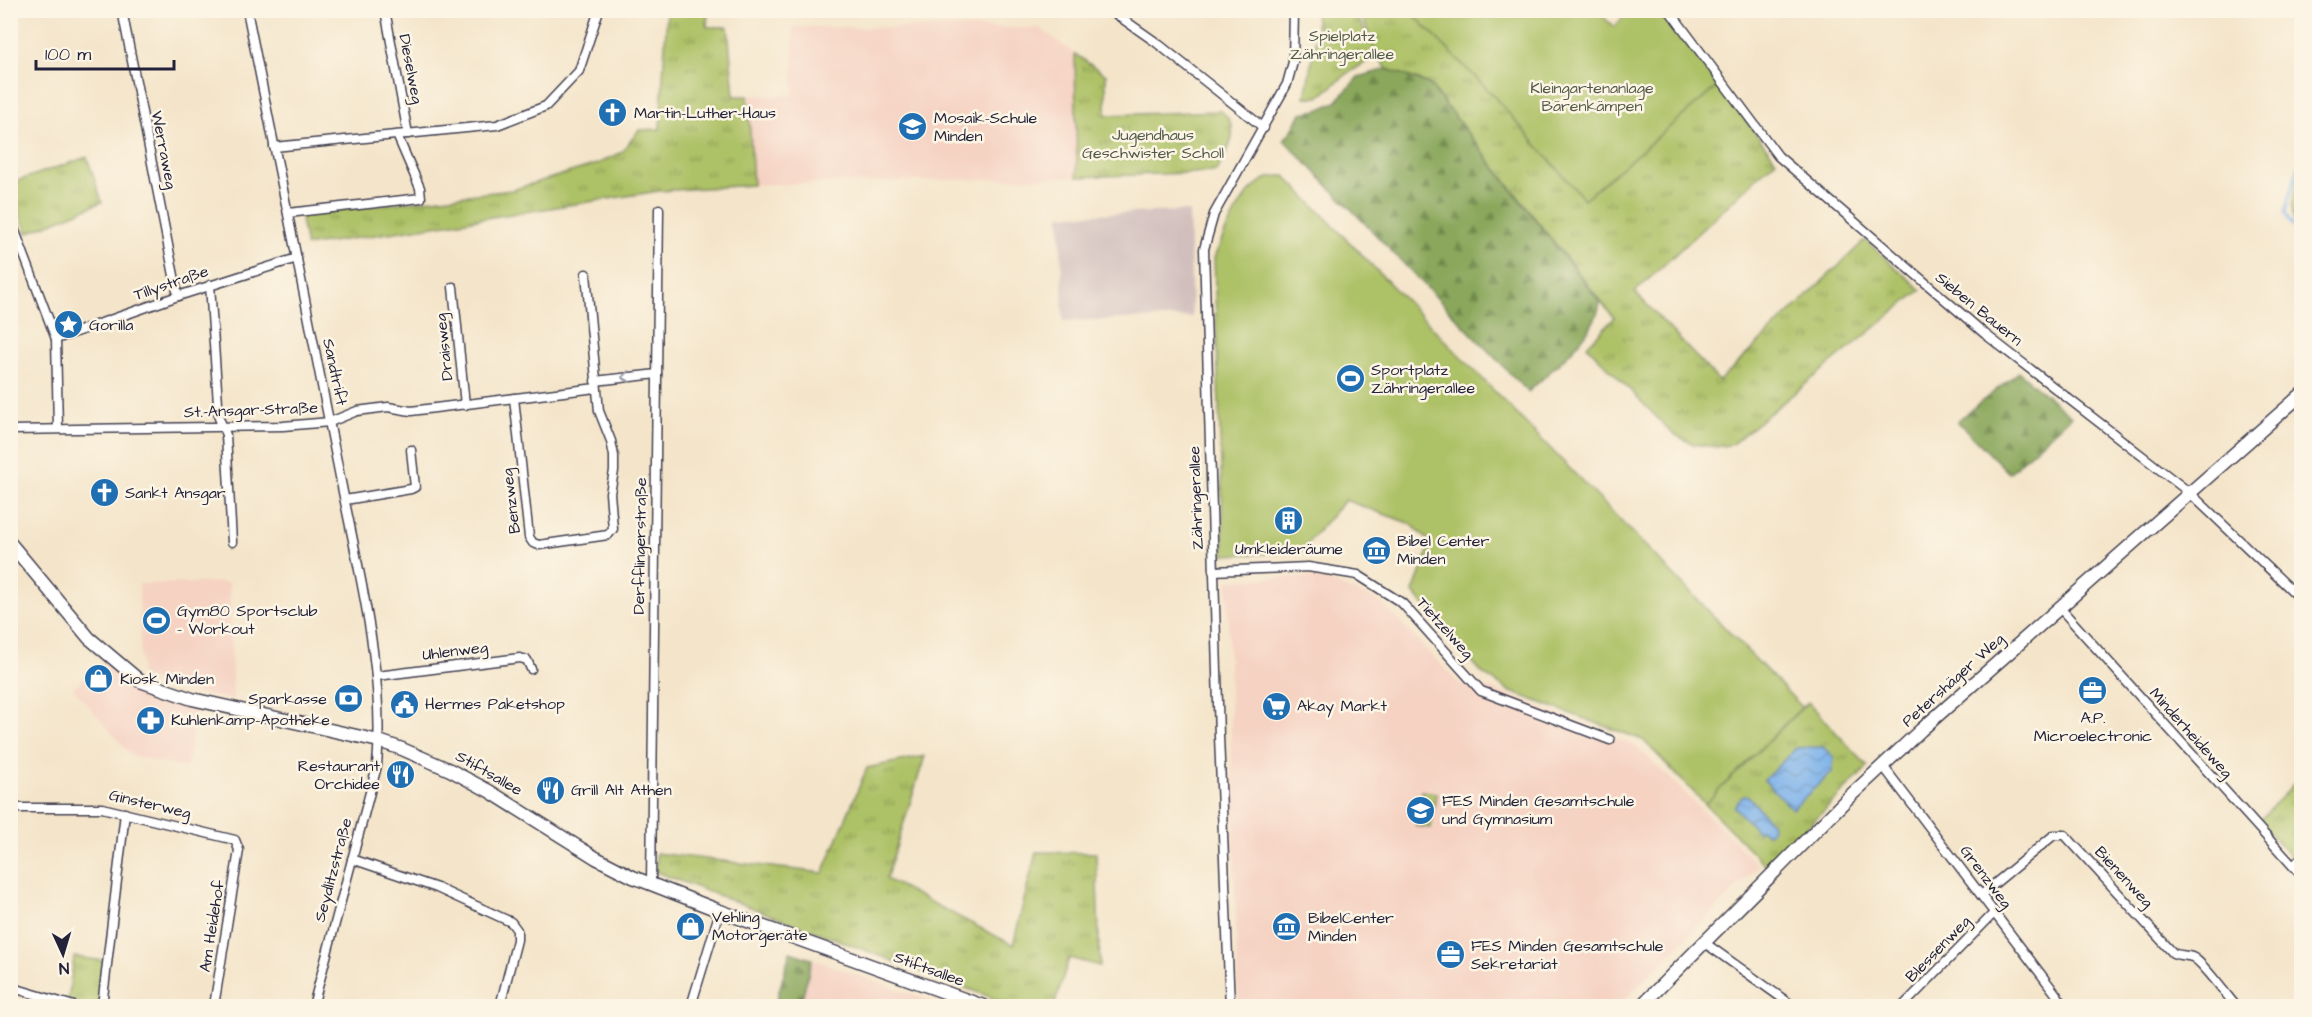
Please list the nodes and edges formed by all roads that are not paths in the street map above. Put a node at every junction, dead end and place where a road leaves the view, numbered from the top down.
1 (122, 10) edge
2 (247, 10) edge
3 (385, 10) edge
4 (599, 10) edge
5 (1110, 10) edge
6 (1294, 10) edge
7 (1669, 10) edge
8 (1264, 128) junction
9 (408, 134) junction
10 (397, 135) junction
11 (274, 147) junction
12 (659, 209) dead end
13 (288, 213) junction
14 (10, 218) edge
15 (297, 258) junction
16 (586, 274) dead end
17 (210, 285) junction
18 (453, 287) dead end
19 (178, 296) junction
20 (56, 339) junction
21 (657, 374) junction
22 (595, 384) junction
23 (2301, 394) edge
24 (514, 398) junction
25 (465, 405) junction
26 (330, 422) junction
27 (58, 428) junction
28 (224, 428) junction
29 (10, 430) edge
30 (411, 450) dead end
31 (2190, 494) junction
32 (345, 500) junction
33 (232, 542) dead end
34 (10, 543) edge
35 (1213, 571) junction
36 (2301, 600) edge
37 (2060, 608) junction
38 (531, 669) dead end
39 (377, 676) junction
40 (1610, 740) dead end
41 (380, 741) junction
42 (1882, 766) junction
43 (10, 808) edge
44 (125, 813) junction
45 (239, 850) joint
46 (2301, 856) edge
47 (352, 859) junction
48 (2293, 866) junction
49 (2301, 876) edge
50 (651, 884) junction
51 (1981, 895) junction
52 (720, 911) junction
53 (1995, 912) junction
54 (1705, 943) junction
55 (10, 987) edge
56 (74, 1006) edge
57 (102, 1006) edge
58 (214, 1006) edge
59 (314, 1006) edge
60 (500, 1006) edge
61 (691, 1006) edge
62 (983, 1006) edge
63 (1230, 1006) edge
64 (1641, 1006) edge
65 (1793, 1006) edge
66 (1904, 1006) edge
67 (2065, 1006) edge
68 (2236, 1006) edge

1 - 19 street, Werraweg
2 - 11 street, Sandtrift
3 - 9 street, Dieselweg
4 - 9 street
5 - 8 street
6 - 8 street, Zähringerallee
7 - 31 street, Sieben Bauern
8 - 35 street, Zähringerallee
9 - 10 street
10 - 11 street
10 - 13 street
11 - 13 street, Sandtrift
12 - 21 street, Derfflingerstraße
13 - 15 street, Sandtrift
14 - 20 street
15 - 17 street, Tillystraße
15 - 26 street, Sandtrift
16 - 22 street, Benzweg
17 - 19 street, Tillystraße
17 - 28 street
18 - 25 street, Draisweg
19 - 20 street, Tillystraße
20 - 27 street
21 -> 22 street, St.-Ansgar-Straße
21 - 50 street, Derfflingerstraße
22 - 24 street, St.-Ansgar-Straße
22 - 24 street, Benzweg
23 - 31 main road, Petershäger Weg
24 - 25 street, St.-Ansgar-Straße
25 - 26 street, St.-Ansgar-Straße
26 - 28 street, St.-Ansgar-Straße
26 - 32 street, Sandtrift
27 - 28 street, St.-Ansgar-Straße
27 - 29 street, St.-Ansgar-Straße
28 - 33 street
30 - 32 street
31 - 36 street, Sieben Bauern
31 - 37 main road, Petershäger Weg
32 - 39 street, Sandtrift
34 - 41 main road, Stiftsallee
35 - 40 street, Tietzelweg
35 - 63 street, Zähringerallee
37 - 42 main road, Petershäger Weg
37 - 48 street, Minderheideweg
38 - 39 street, Uhlenweg
39 - 41 street, Sandtrift
41 - 47 street, Seydlitzstraße
41 - 50 main road, Stiftsallee
42 - 51 street, Grenzweg
42 - 54 main road, Petershäger Weg
43 - 44 street, Ginsterweg
44 - 45 street, Ginsterweg
44 - 57 street
45 - 58 street, Am Heidehof
46 - 48 street
47 - 59 street, Seydlitzstraße
47 - 60 street
48 - 49 street, Minderheideweg
50 - 52 main road, Stiftsallee
51 - 53 street, Grenzweg
51 - 68 street, Bienenweg
52 - 61 street
52 - 62 main road, Stiftsallee
53 - 66 street, Blessenweg
53 - 67 street, Grenzweg
54 - 64 main road, Petershäger Weg
54 - 65 street
55 - 56 street

